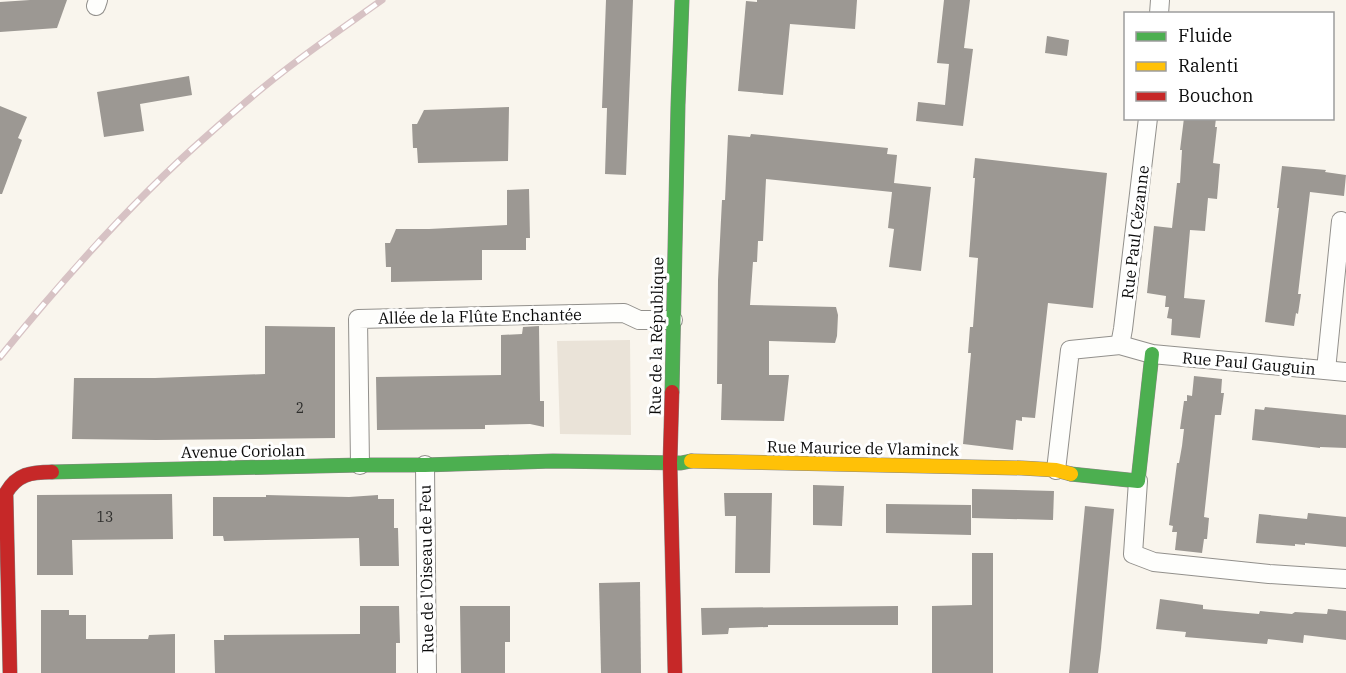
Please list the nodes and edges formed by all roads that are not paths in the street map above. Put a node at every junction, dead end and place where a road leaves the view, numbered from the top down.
1 (682, 0) edge
2 (1148, 120) edge
3 (1341, 221) dead end
4 (673, 320) junction
5 (1120, 345) junction
6 (1152, 354) junction
7 (1326, 370) junction
8 (1346, 372) edge
9 (670, 463) junction
10 (360, 465) junction
11 (424, 465) junction
12 (1056, 470) junction
13 (1138, 481) junction
14 (1346, 579) edge
15 (10, 673) edge
16 (427, 673) edge
17 (675, 673) edge

1 - 4 street, Rue de la République
2 - 5 street, Rue Paul Cézanne
3 - 7 street
4 - 9 street, Rue de la République
4 - 10 street, Allée de la Flûte Enchantée
5 - 6 street, Rue Paul Gauguin
5 - 12 street
6 - 7 street, Rue Paul Gauguin
6 - 13 street
7 - 8 street, Rue Paul Gauguin
9 - 11 street, Avenue Coriolan
9 - 12 street, Rue Maurice de Vlaminck
9 - 17 street, Rue de la République
10 - 11 street, Avenue Coriolan
10 - 15 street, Avenue Coriolan
11 - 16 street, Rue de l'Oiseau de Feu
12 - 13 street, Rue Maurice de Vlaminck
13 - 14 street

